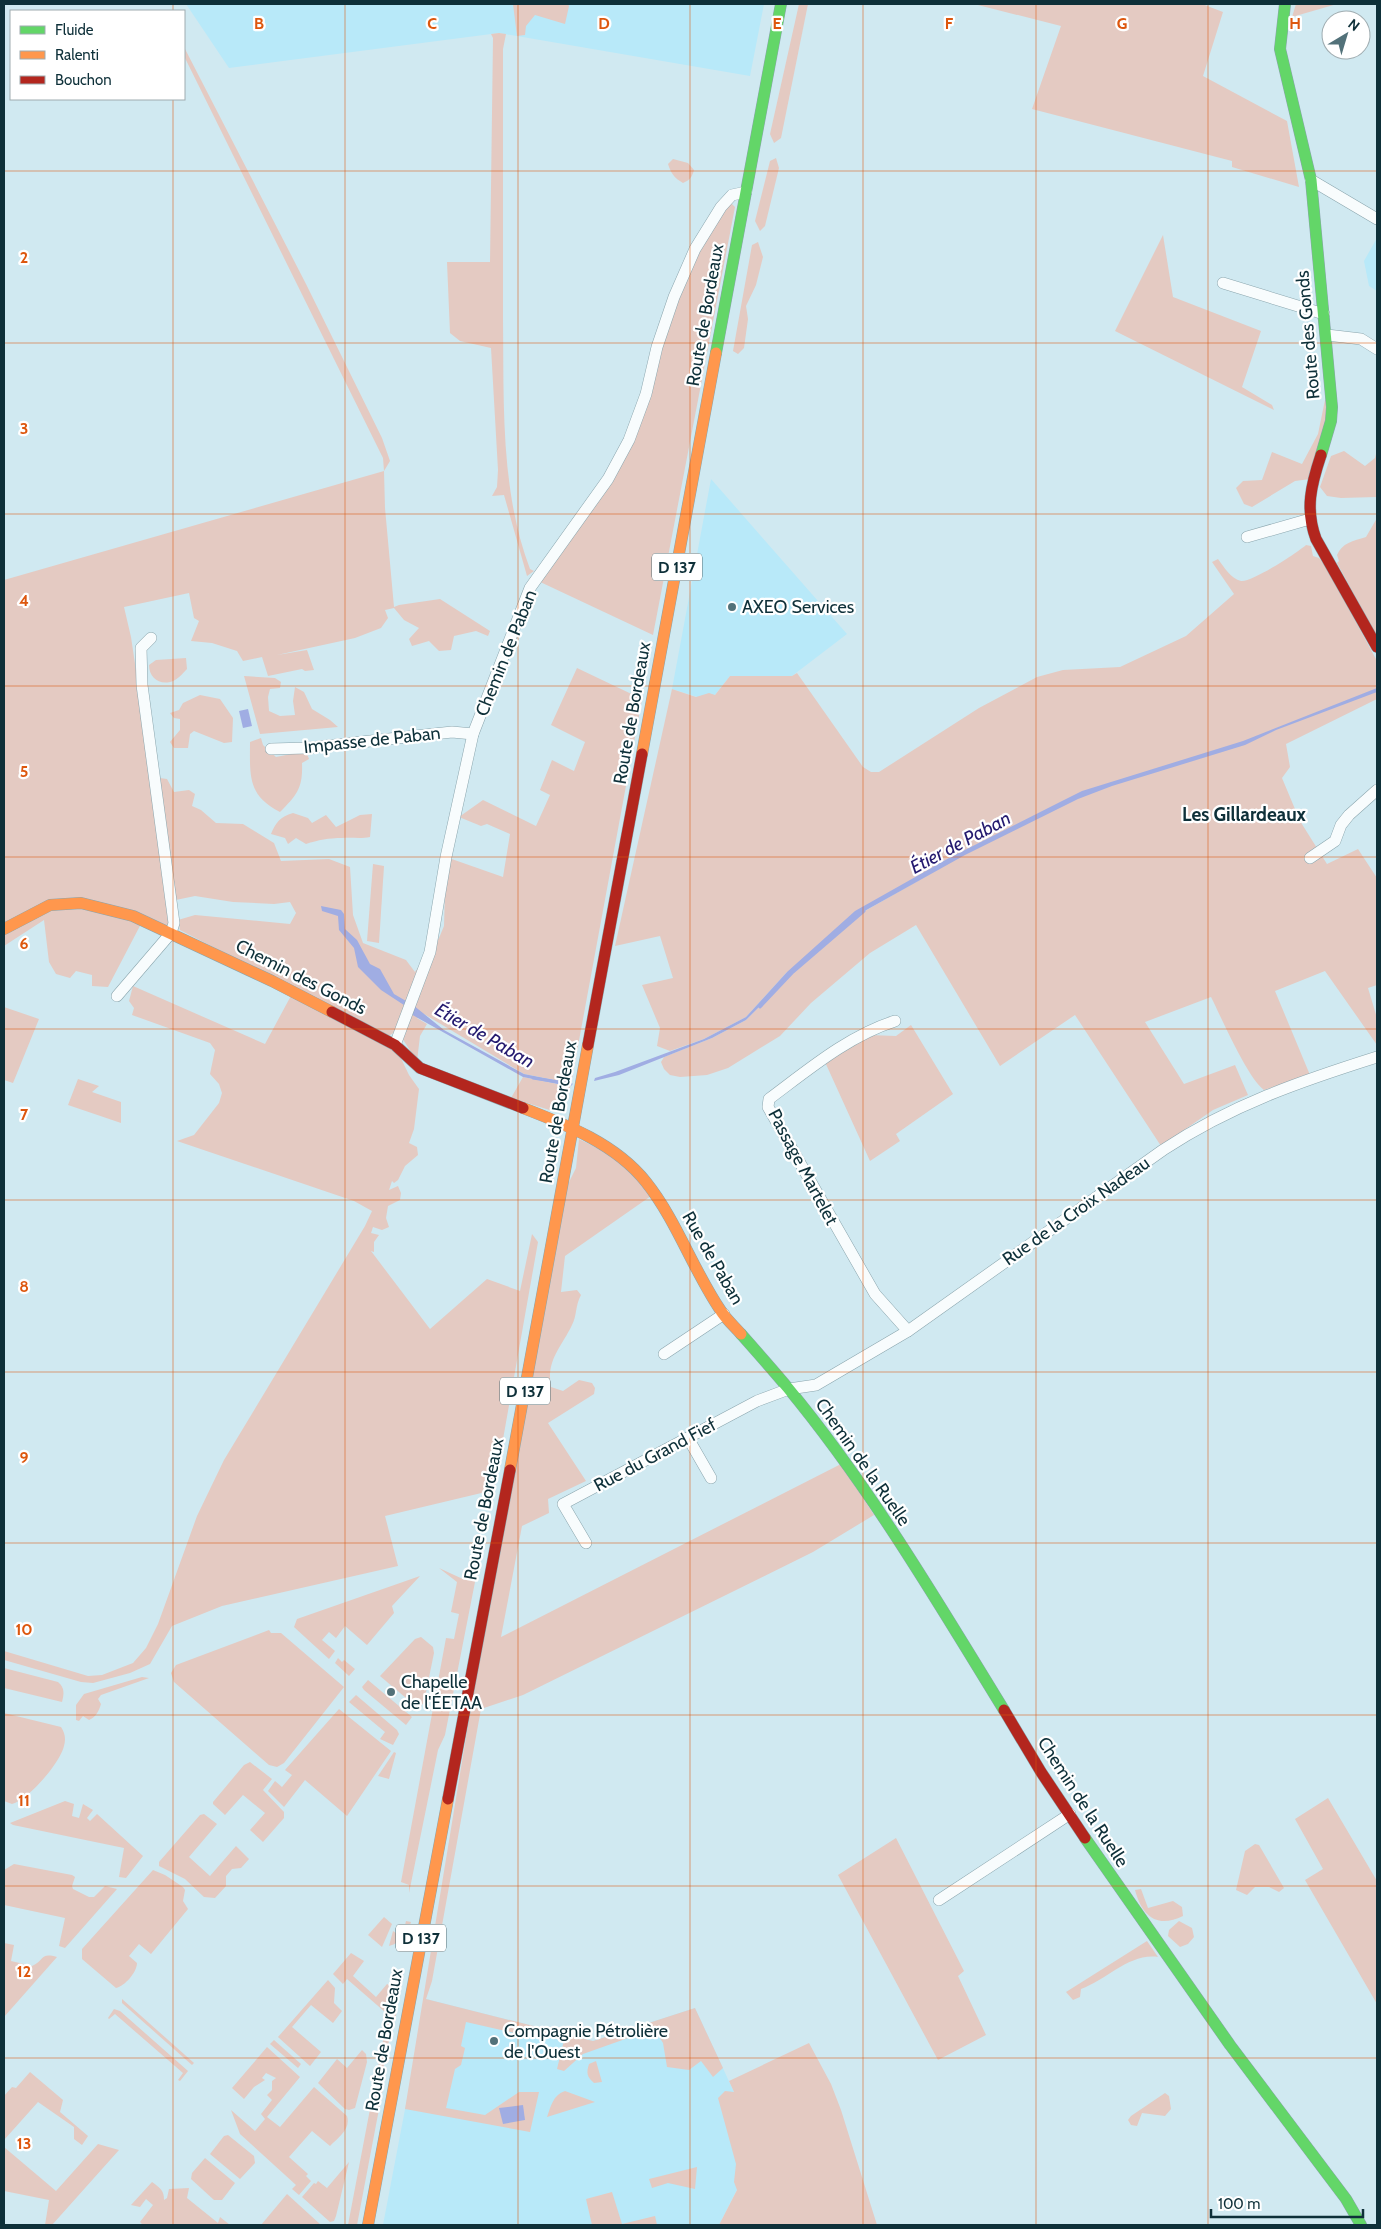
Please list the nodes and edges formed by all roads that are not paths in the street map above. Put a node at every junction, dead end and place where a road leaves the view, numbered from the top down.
1 (781, 4) edge
2 (1285, 4) edge
3 (1311, 180) junction
4 (746, 192) junction
5 (1377, 220) edge
6 (1223, 283) dead end
7 (1324, 314) junction
8 (1326, 334) junction
9 (1377, 349) edge
10 (1310, 519) junction
11 (1247, 537) dead end
12 (151, 638) dead end
13 (1377, 647) edge
14 (473, 734) junction
15 (271, 749) dead end
16 (1377, 790) edge
17 (1310, 858) dead end
18 (4, 930) edge
19 (171, 933) junction
20 (117, 996) dead end
21 (895, 1021) dead end
22 (396, 1045) junction
23 (1377, 1057) edge
24 (573, 1130) junction
25 (724, 1314) junction
26 (908, 1331) junction
27 (664, 1354) dead end
28 (789, 1389) junction
29 (688, 1438) junction
30 (712, 1478) dead end
31 (586, 1544) dead end
32 (1070, 1814) junction
33 (938, 1900) dead end
34 (368, 2225) edge
35 (1362, 2225) edge

1 - 4 street, Route de Bordeaux / D 137
2 - 3 street, Route des Gonds
3 - 5 street
3 - 7 street, Route des Gonds
4 - 14 street, Chemin de Paban
4 - 24 street, Route de Bordeaux / D 137
6 - 7 street
7 - 8 street, Route des Gonds
8 - 9 street
8 - 10 street, Route des Gonds
10 - 11 street
10 - 13 street, Route des Gonds
12 - 19 street
14 - 15 street, Impasse de Paban
14 - 22 street, Chemin de Paban
16 - 17 street
18 - 19 street, Chemin des Gonds
19 - 20 street
19 - 22 street, Chemin des Gonds
21 - 26 street, Passage Martelet
22 - 24 street, Chemin des Gonds
23 - 26 street, Rue de la Croix Nadeau
24 - 25 street, Rue de Paban
24 - 34 street, Route de Bordeaux / D 137
25 - 27 street
25 - 28 street, Rue de Paban
26 - 28 street, Rue de la Croix Nadeau
28 - 29 street, Rue du Grand Fief
28 - 32 street, Chemin de la Ruelle
29 - 30 street
29 - 31 street, Rue du Grand Fief
32 - 33 street
32 - 35 street, Chemin de la Ruelle

